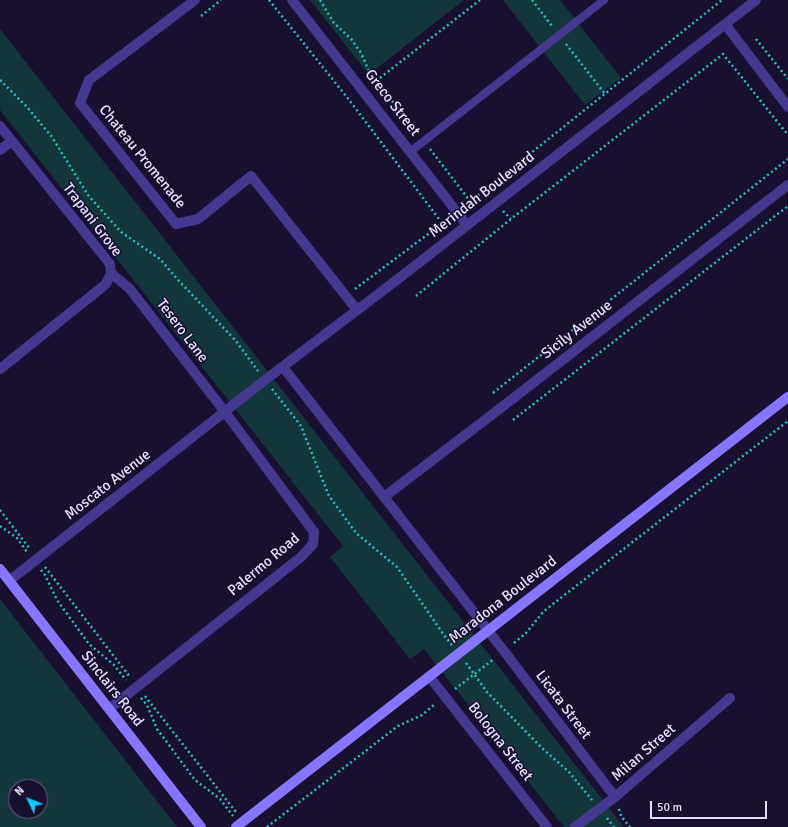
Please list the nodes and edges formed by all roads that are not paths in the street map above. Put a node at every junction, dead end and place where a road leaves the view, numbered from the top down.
1 (195, 0) edge
2 (292, 0) edge
3 (604, 0) edge
4 (756, 0) edge
5 (725, 24) junction
6 (788, 107) edge
7 (0, 126) edge
8 (12, 141) junction
9 (0, 150) edge
10 (410, 152) junction
11 (788, 185) edge
12 (468, 225) junction
13 (111, 273) junction
14 (357, 310) junction
15 (283, 367) junction
16 (0, 369) edge
17 (788, 397) edge
18 (225, 412) junction
19 (384, 497) junction
20 (0, 569) edge
21 (9, 581) junction
22 (488, 631) junction
23 (429, 676) junction
24 (730, 698) dead end
25 (109, 709) junction
26 (615, 797) junction
27 (240, 824) edge
28 (201, 827) edge
29 (547, 827) edge
30 (575, 827) edge

1 - 14 street, Chateau Promenade
2 - 10 street, Greco Street
3 - 10 lane
4 - 5 street, Merindah Boulevard
5 - 6 street
5 - 12 street, Merindah Boulevard
7 - 8 street, Trapani Grove
8 - 9 street
8 - 13 street, Trapani Grove
10 - 12 street, Greco Street
11 - 19 street, Sicily Avenue
12 - 14 street, Merindah Boulevard
13 - 16 street, Trapani Grove
13 - 18 street, Tesero Lane
14 - 15 street, Merindah Boulevard
15 - 18 street, Merindah Boulevard
15 - 19 street, Licata Street
17 - 22 street, Maradona Boulevard
18 - 21 street, Moscato Avenue
18 - 25 street, Palermo Road
19 - 22 street, Licata Street
20 - 21 street, Sinclairs Road
21 - 25 street, Sinclairs Road
22 - 23 street, Maradona Boulevard
22 - 26 street, Licata Street
23 - 27 street, Maradona Boulevard
23 - 29 street, Bologna Street
24 - 26 street, Milan Street
25 - 28 street, Sinclairs Road
26 - 30 street, Milan Street

